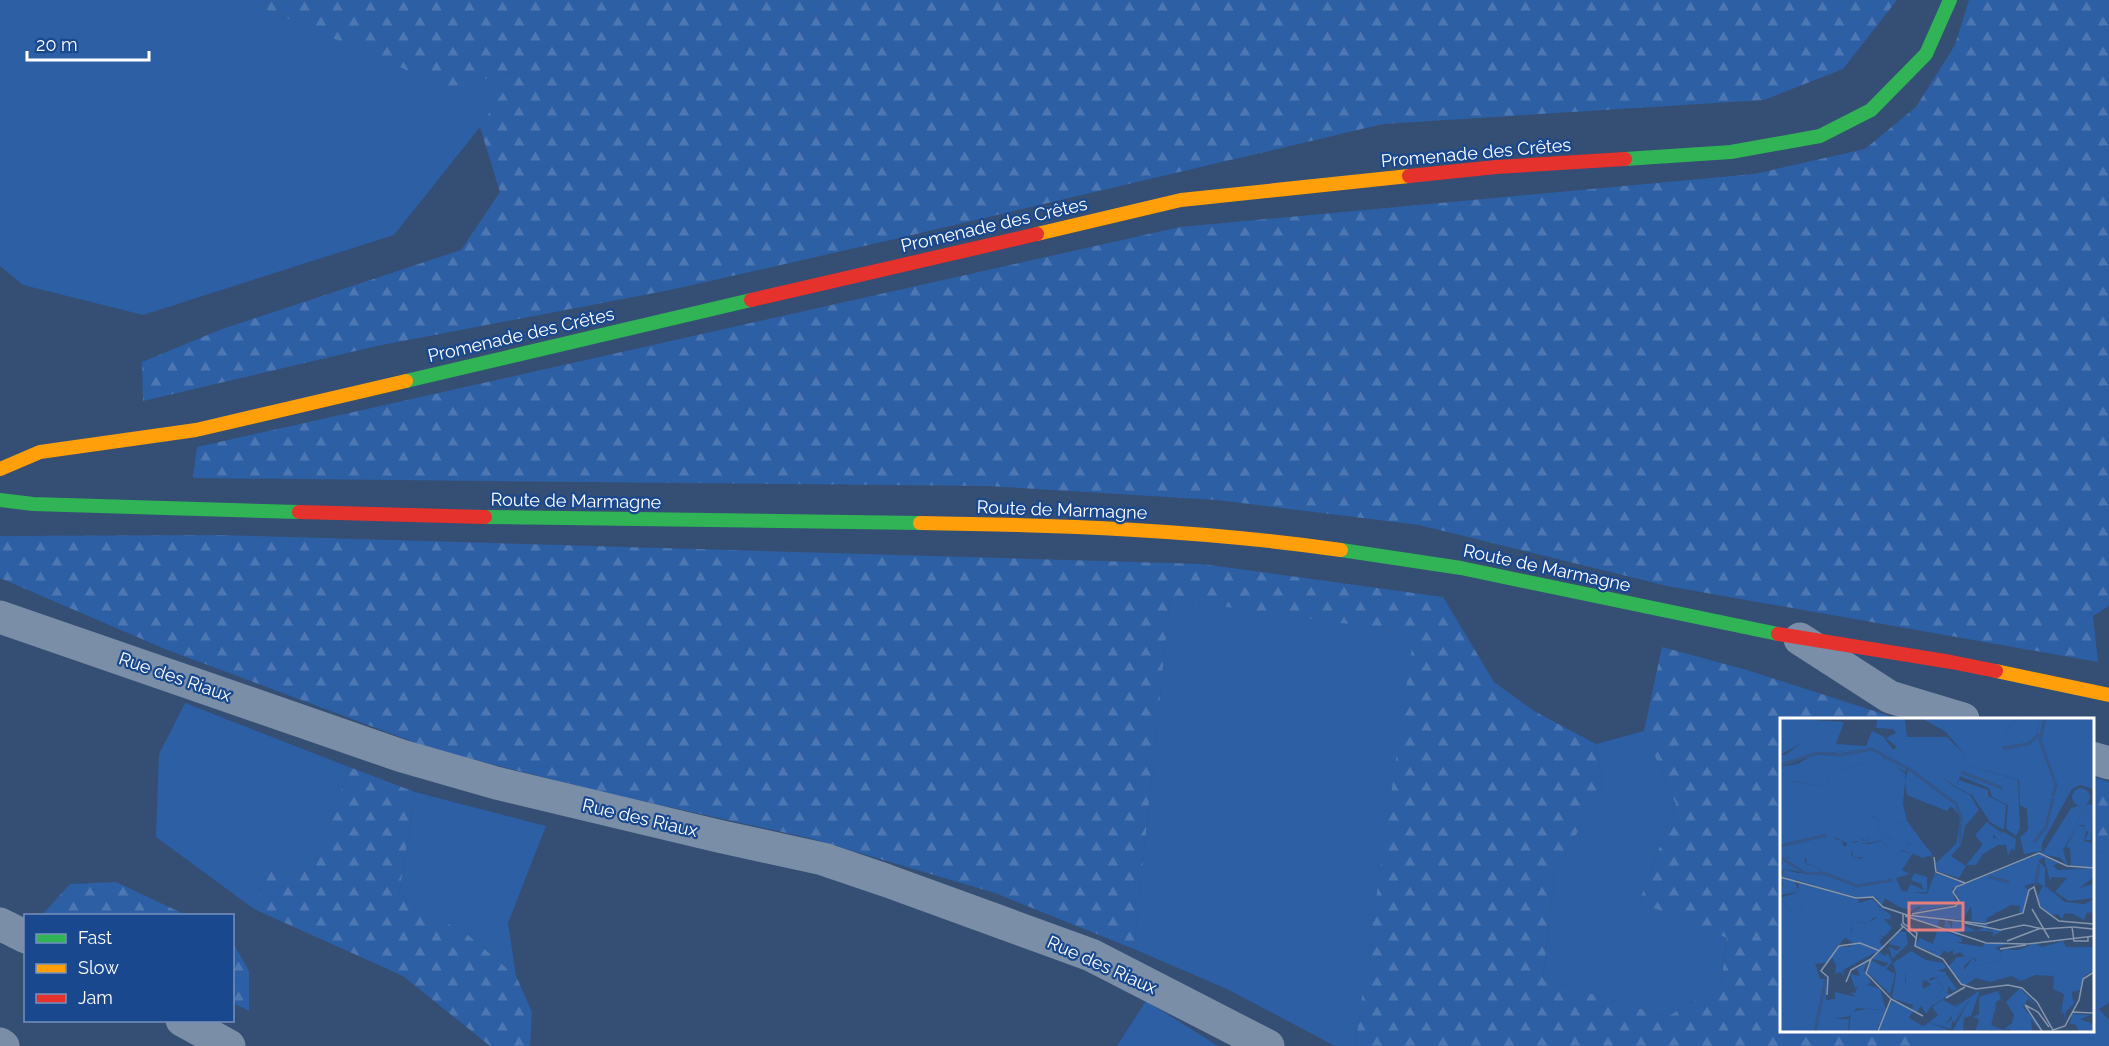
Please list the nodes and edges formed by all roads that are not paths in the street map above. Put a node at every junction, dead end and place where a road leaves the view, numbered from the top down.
1 (1950, 0) edge
2 (0, 469) edge
3 (0, 500) edge
4 (0, 617) edge
5 (1800, 639) junction
6 (2109, 695) edge
7 (1960, 718) edge
8 (2094, 759) edge
9 (2109, 763) edge
10 (0, 924) edge
11 (24, 936) edge
12 (186, 1022) edge
13 (229, 1046) edge
14 (1268, 1046) edge

1 - 2 street, Promenade des Crêtes
3 - 5 street, Route de Marmagne
4 - 14 street, Rue des Riaux
5 - 6 street, Route de Marmagne
5 - 7 street
8 - 9 street
10 - 11 street
12 - 13 street

